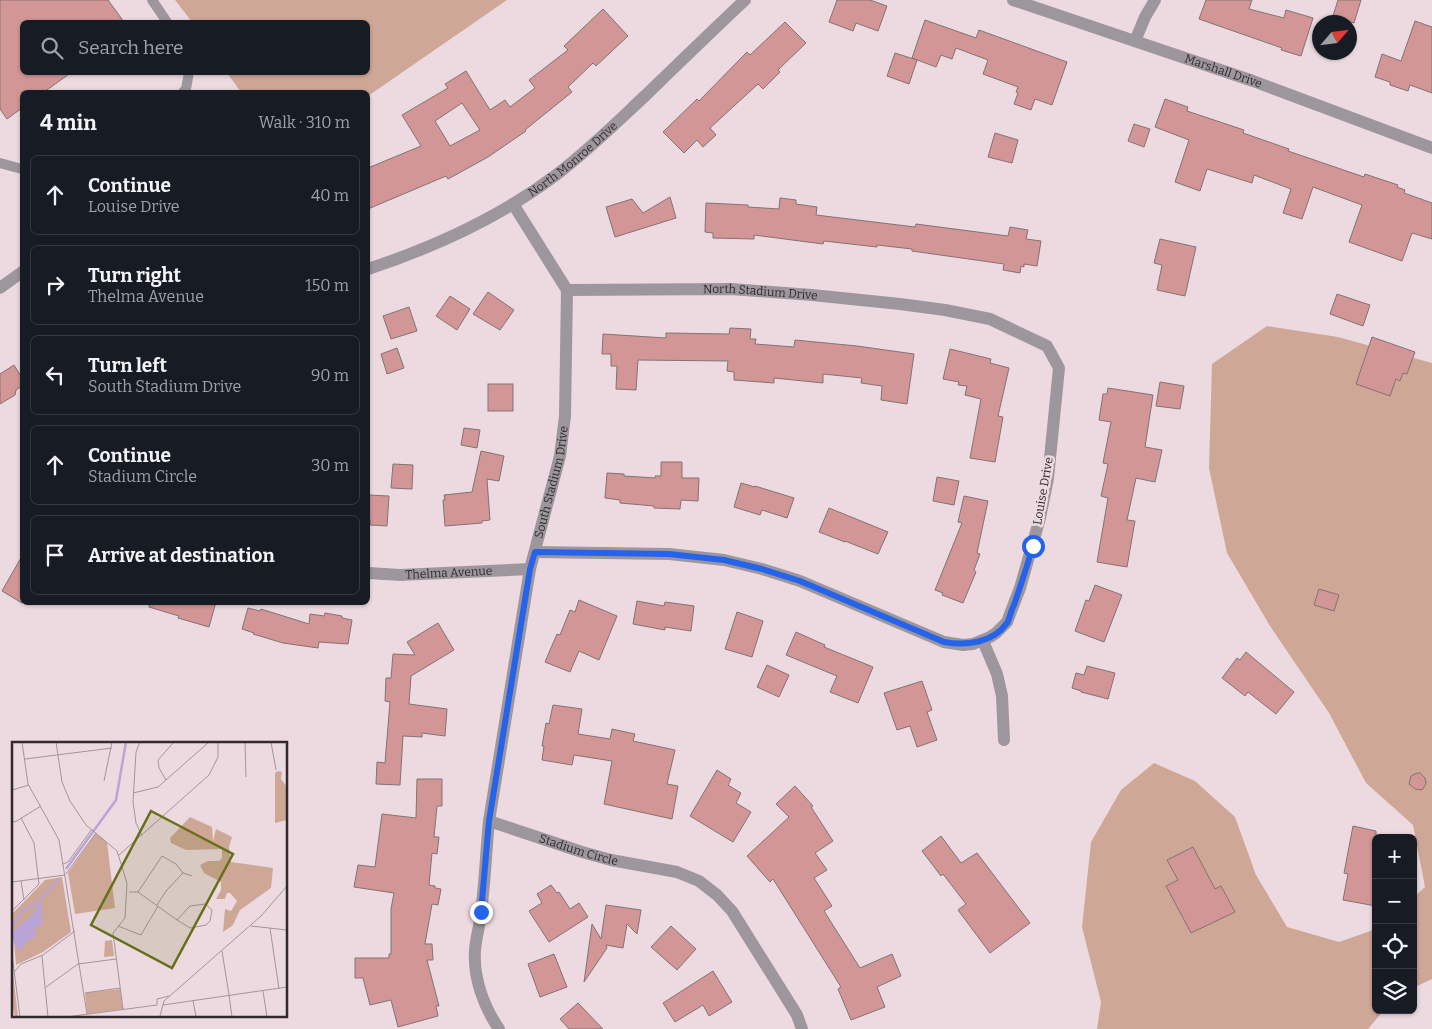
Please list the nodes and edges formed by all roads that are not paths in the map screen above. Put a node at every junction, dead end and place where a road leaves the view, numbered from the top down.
1 (152, 0) edge
2 (745, 0) edge
3 (1013, 0) edge
4 (1155, 0) edge
5 (166, 20) edge
6 (1135, 41) junction
7 (189, 75) edge
8 (185, 90) edge
9 (1432, 148) edge
10 (0, 163) edge
11 (20, 168) edge
12 (513, 204) junction
13 (370, 268) edge
14 (20, 273) edge
15 (0, 288) edge
16 (567, 290) junction
17 (1047, 346) joint
18 (535, 552) junction
19 (530, 569) junction
20 (370, 573) edge
21 (983, 640) junction
22 (1004, 740) dead end
23 (489, 821) junction
24 (499, 1029) edge
25 (802, 1029) edge

1 - 5 lane
2 - 12 street, North Monroe Drive
3 - 6 street, Marshall Drive
4 - 6 street
6 - 9 street, Marshall Drive
7 - 8 lane
10 - 11 lane
12 - 13 street, North Monroe Drive
12 - 16 street
14 - 15 street
16 - 17 street, North Stadium Drive
16 - 18 street, South Stadium Drive
17 - 21 street, Louise Drive
18 - 19 street, South Stadium Drive
18 - 21 street
19 - 20 street, Thelma Avenue
19 - 23 street, South Stadium Drive
21 - 22 street
23 - 24 street
23 - 25 street, Stadium Circle

